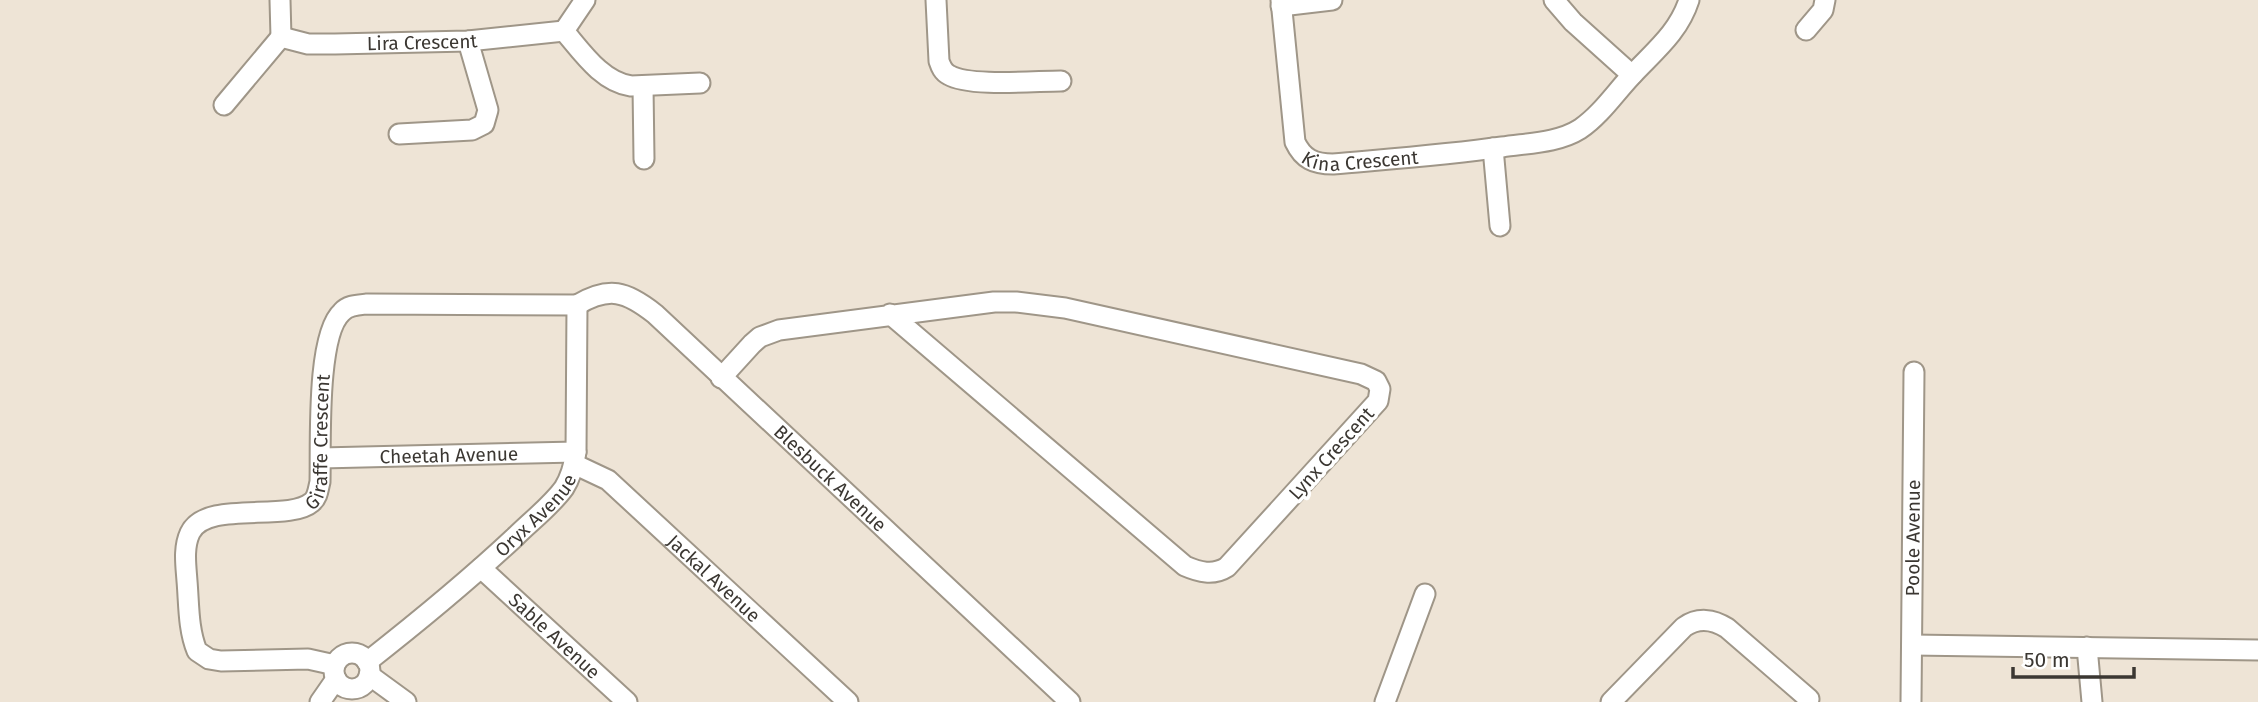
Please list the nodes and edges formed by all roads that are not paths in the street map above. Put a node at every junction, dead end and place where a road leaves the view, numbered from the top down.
1 (280, 0) edge
2 (584, 0) edge
3 (936, 0) edge
4 (1332, 0) edge
5 (1554, 0) edge
6 (1689, 0) edge
7 (1825, 0) edge
8 (1281, 3) edge
9 (1806, 30) dead end
10 (564, 31) junction
11 (281, 37) junction
12 (468, 41) junction
13 (1632, 75) junction
14 (1061, 81) dead end
15 (700, 83) dead end
16 (643, 86) junction
17 (224, 105) dead end
18 (399, 134) dead end
19 (1493, 148) junction
20 (644, 159) dead end
21 (1500, 226) dead end
22 (577, 305) junction
23 (890, 314) junction
24 (1914, 372) dead end
25 (722, 378) junction
26 (321, 458) junction
27 (575, 458) junction
28 (481, 568) junction
29 (1424, 594) dead end
30 (1912, 645) junction
31 (2087, 648) junction
32 (2258, 650) edge
33 (368, 669) junction
34 (335, 672) junction
35 (350, 695) edge
36 (1809, 699) dead end
37 (320, 702) edge
38 (406, 702) edge
39 (627, 702) edge
40 (848, 702) edge
41 (1070, 702) edge
42 (1385, 702) edge
43 (1611, 702) edge
44 (1911, 702) edge
45 (2092, 702) edge

1 - 11 street
2 - 10 street
3 - 14 street
4 - 8 street
5 - 13 street
6 - 13 street, Kina Crescent
7 - 9 street
8 - 19 street, Kina Crescent
10 - 12 street, Lira Crescent
10 - 16 street
11 - 12 street, Lira Crescent
11 - 17 street
12 - 18 street
13 - 19 street, Kina Crescent
15 - 16 street
16 - 20 street
19 - 21 street
22 - 25 street, Blesbuck Avenue
22 - 26 street, Giraffe Crescent
22 - 27 street, Oryx Avenue
23 - 23 street, Lynx Crescent
23 - 25 street, Lynx Crescent
24 - 30 street, Poole Avenue
25 - 41 street, Blesbuck Avenue
26 - 27 street, Cheetah Avenue
26 - 34 street, Giraffe Crescent
27 - 28 street, Oryx Avenue
27 - 40 street, Jackal Avenue
28 - 33 street, Oryx Avenue
28 - 39 street, Sable Avenue
29 - 42 street
30 - 31 street
30 - 44 street, Poole Avenue
31 - 32 street
31 - 45 street
33 - 34 street
33 - 35 street
33 - 38 street
34 - 35 street
34 - 37 street
36 - 43 street

